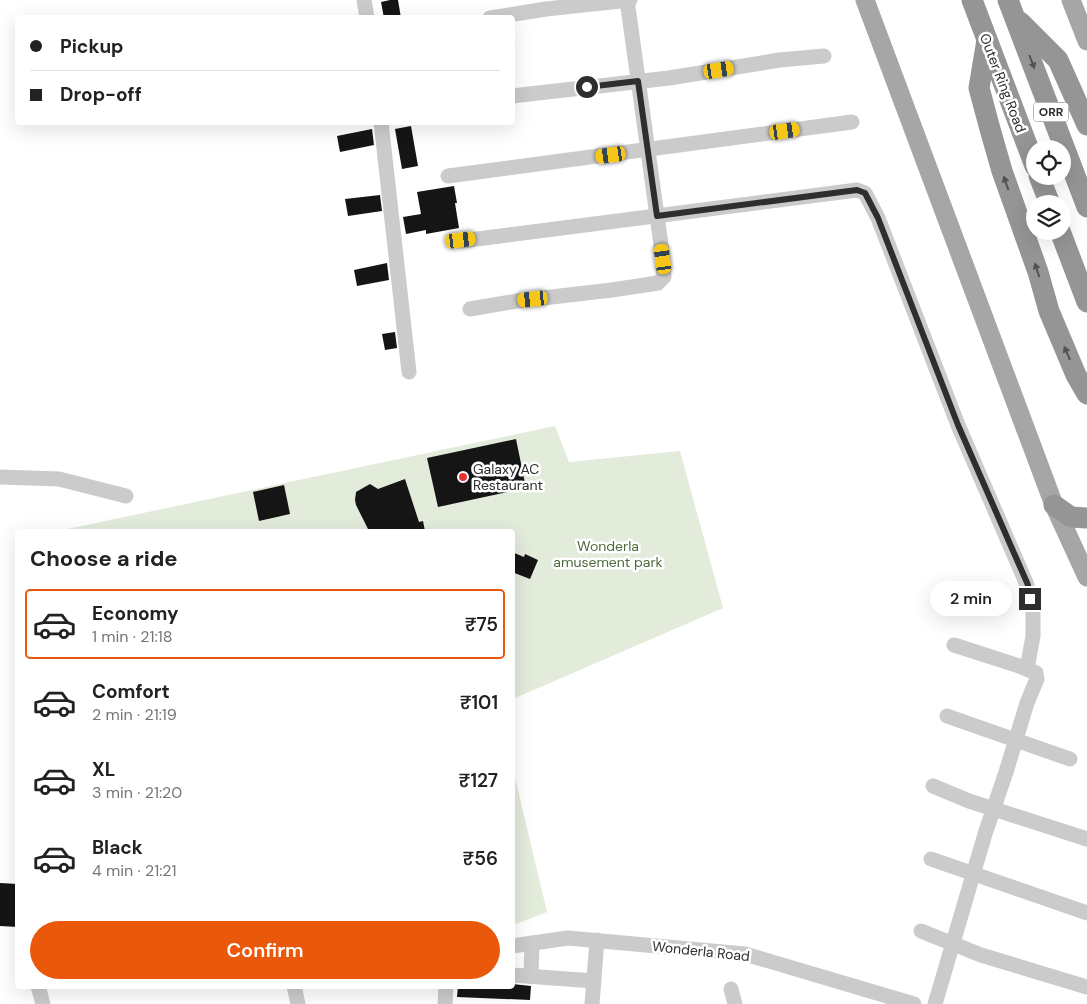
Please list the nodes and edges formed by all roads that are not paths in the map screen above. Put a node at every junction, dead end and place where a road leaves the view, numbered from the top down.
1 (364, 0) edge
2 (628, 0) edge
3 (865, 0) edge
4 (972, 0) edge
5 (1071, 0) edge
6 (1011, 8) edge
7 (366, 15) edge
8 (509, 15) edge
9 (987, 40) junction
10 (1087, 41) edge
11 (824, 56) dead end
12 (638, 81) junction
13 (515, 96) edge
14 (852, 122) dead end
15 (381, 125) edge
16 (1087, 125) edge
17 (1026, 142) edge
18 (647, 150) junction
19 (448, 176) dead end
20 (1087, 207) edge
21 (657, 216) junction
22 (461, 240) dead end
23 (1063, 240) edge
24 (1087, 302) edge
25 (470, 309) dead end
26 (409, 372) dead end
27 (1087, 394) edge
28 (0, 477) edge
29 (126, 496) dead end
30 (1054, 505) junction
31 (1087, 518) edge
32 (1087, 578) edge
33 (954, 645) dead end
34 (1027, 669) junction
35 (947, 716) dead end
36 (1016, 740) junction
37 (1070, 759) dead end
38 (933, 786) dead end
39 (994, 809) junction
40 (1087, 839) edge
41 (931, 859) dead end
42 (973, 874) junction
43 (1087, 913) edge
44 (921, 931) dead end
45 (596, 940) junction
46 (532, 943) junction
47 (952, 944) junction
48 (515, 946) edge
49 (515, 974) edge
50 (531, 976) junction
51 (594, 981) junction
52 (1087, 987) edge
53 (39, 989) edge
54 (295, 989) edge
55 (446, 989) edge
56 (43, 1004) edge
57 (298, 1004) edge
58 (445, 1004) edge
59 (592, 1004) edge
60 (914, 1004) edge
61 (935, 1004) edge

1 - 7 street
2 - 8 street
2 - 12 street
3 - 30 main road
4 - 9 highway, Outer Ring Road / ORR
5 - 10 main road
6 - 16 highway
6 -> 20 highway, ORR
9 - 17 highway, Outer Ring Road / ORR
27 -> 9 highway
11 - 12 street
12 - 13 street
12 - 18 street
14 - 18 street
15 - 26 street
18 - 19 street
18 - 21 street
21 - 22 street
21 - 25 street
21 - 34 street
23 - 24 highway
28 - 29 street
30 - 31 highway
30 - 32 main road
33 - 34 street
34 - 36 street
35 - 36 street
36 - 37 street
36 - 39 street
38 - 39 street
39 - 40 street
39 - 42 street
41 - 42 street
42 - 43 street
42 - 47 street
44 - 47 street
45 - 46 street, Wonderla Road
45 - 51 street
45 - 60 street, Wonderla Road
46 - 48 street, Wonderla Road
46 - 50 street
47 - 52 street
47 - 61 street
49 - 50 street
50 - 51 street
51 - 59 street
53 - 56 street
54 - 57 street
55 - 58 street

